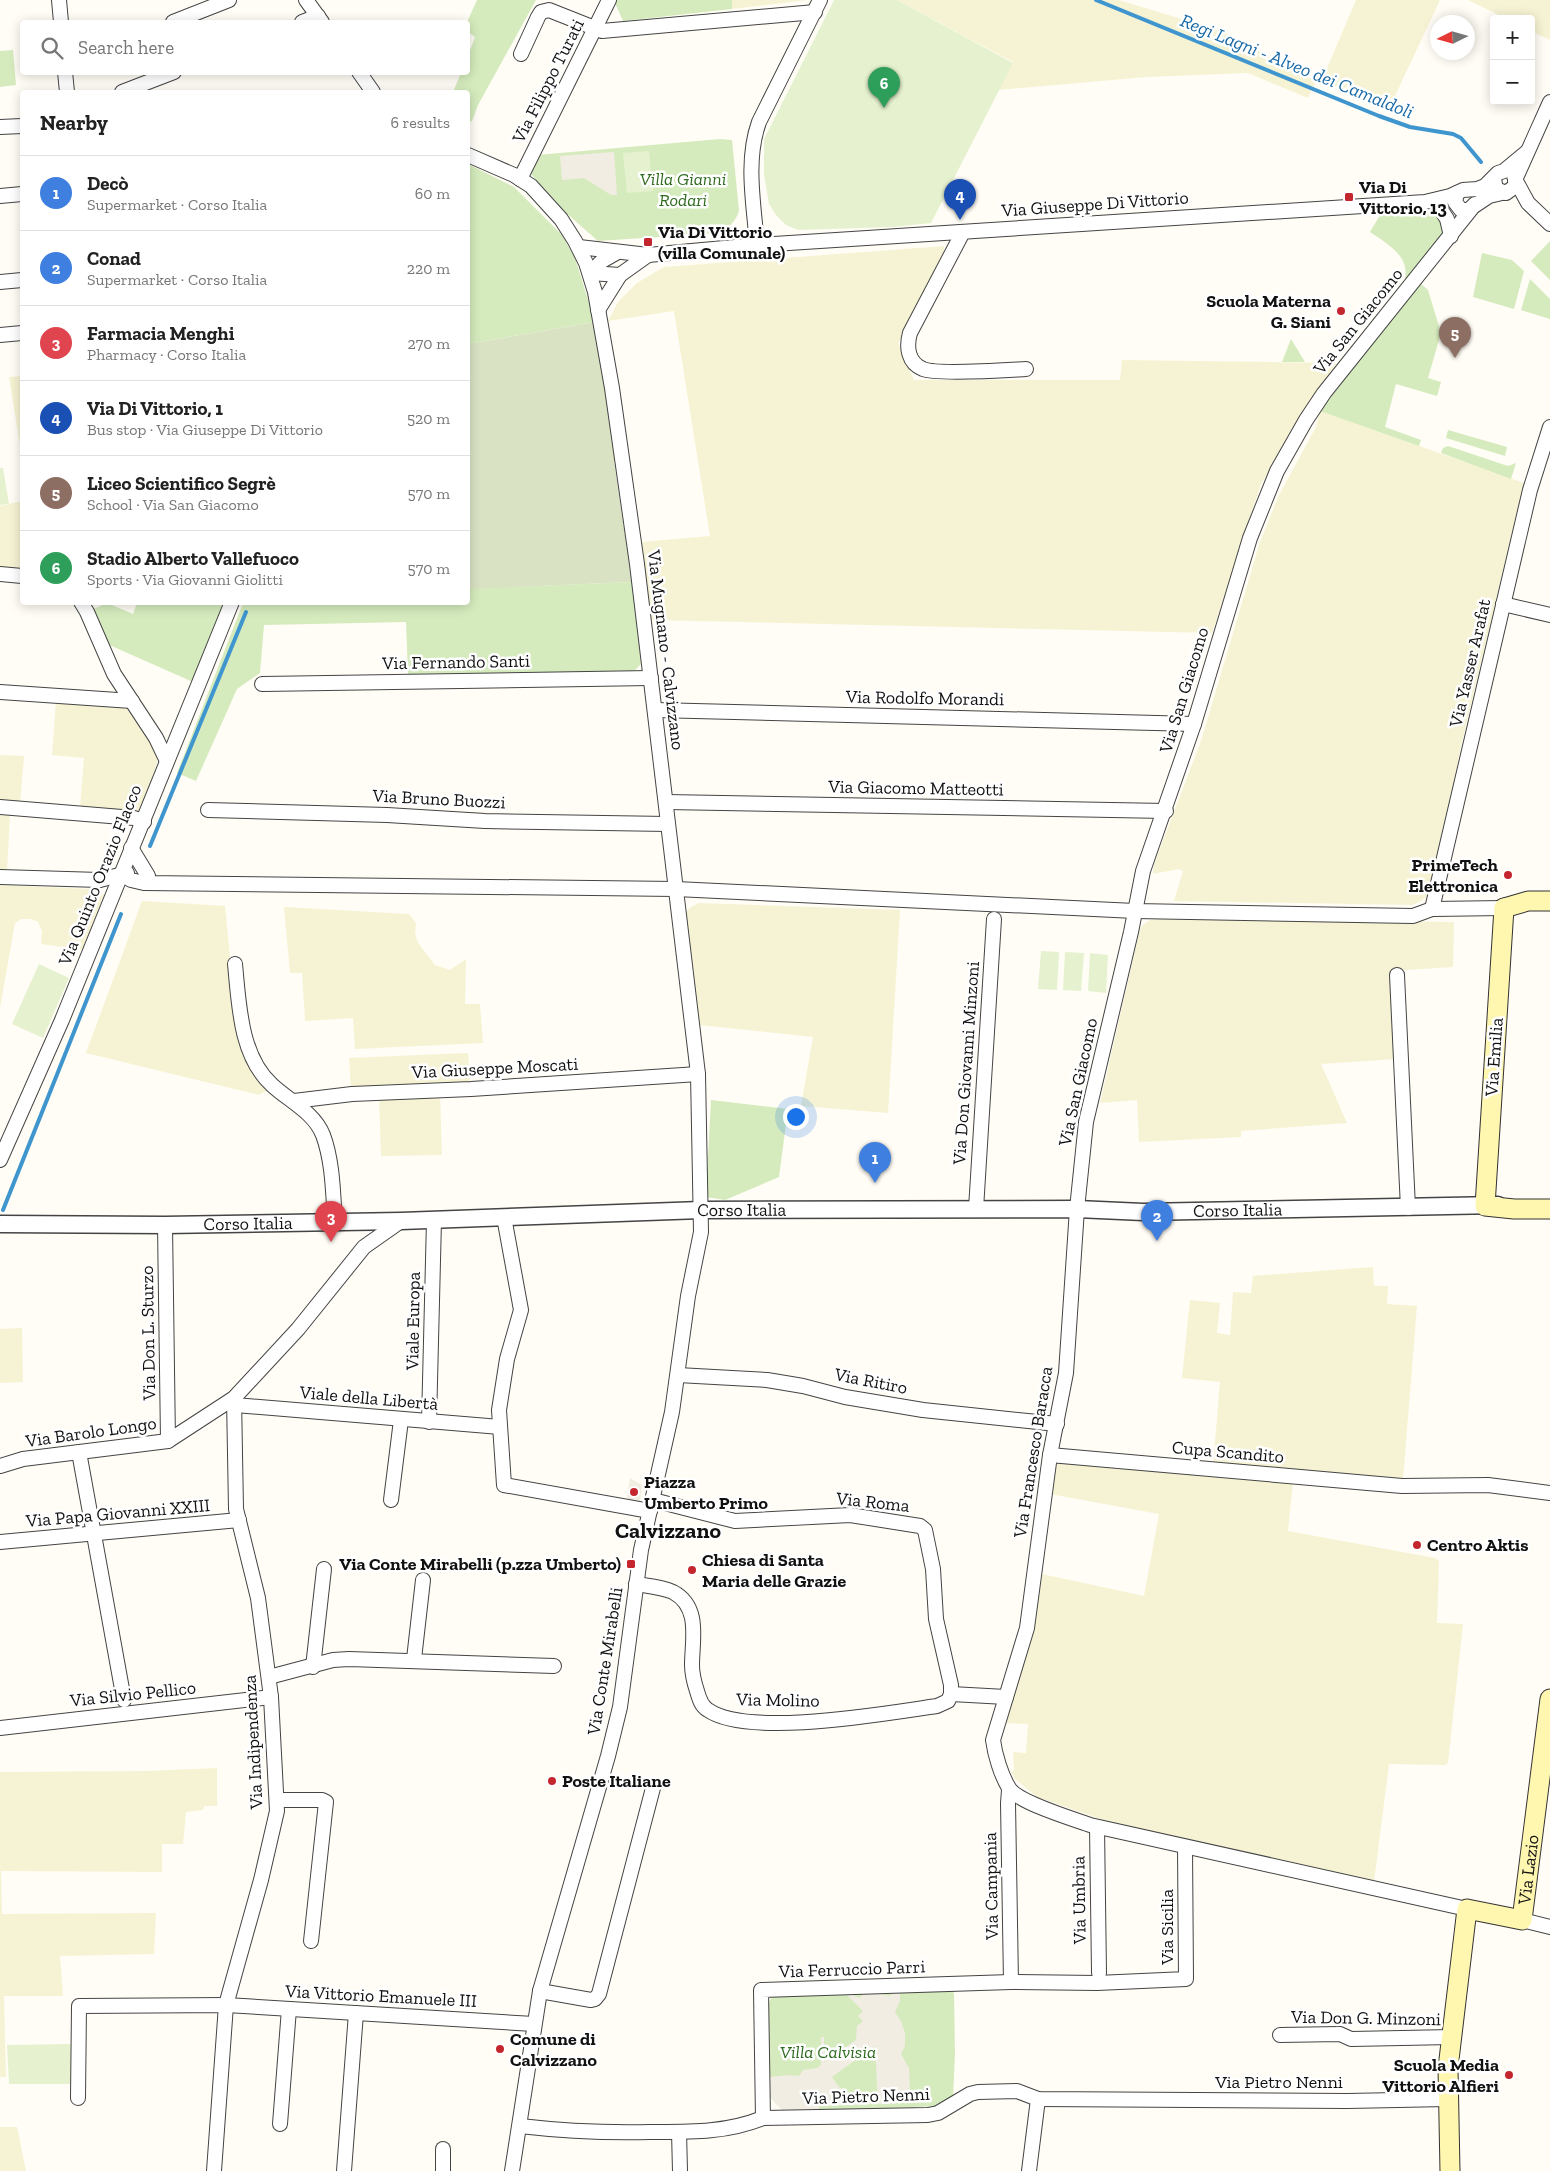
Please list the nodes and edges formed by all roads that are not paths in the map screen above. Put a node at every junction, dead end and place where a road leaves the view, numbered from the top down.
1 (59, 0) edge
2 (229, 0) edge
3 (306, 0) edge
4 (609, 0) edge
5 (818, 6) edge
6 (61, 20) edge
7 (178, 20) edge
8 (320, 20) edge
9 (595, 29) junction
10 (521, 54) dead end
11 (65, 75) edge
12 (166, 75) edge
13 (361, 75) edge
14 (66, 90) edge
15 (127, 90) edge
16 (372, 90) edge
17 (1550, 102) edge
18 (20, 126) edge
19 (0, 127) edge
20 (470, 156) edge
21 (1507, 178) junction
22 (520, 179) junction
23 (1504, 193) junction
24 (20, 194) edge
25 (0, 196) edge
26 (1465, 202) junction
27 (1432, 203) junction
28 (1528, 203) junction
29 (1550, 224) edge
30 (963, 232) junction
31 (1453, 233) junction
32 (757, 245) junction
33 (579, 247) junction
34 (616, 253) junction
35 (648, 255) junction
36 (590, 273) junction
37 (620, 275) junction
38 (20, 280) edge
39 (0, 282) edge
40 (598, 310) junction
41 (20, 333) edge
42 (0, 335) edge
43 (1026, 369) dead end
44 (1549, 431) edge
45 (0, 574) edge
46 (20, 576) edge
47 (1503, 604) junction
48 (82, 605) edge
49 (231, 605) edge
50 (1550, 615) edge
51 (651, 678) junction
52 (262, 684) dead end
53 (0, 692) edge
54 (132, 701) junction
55 (655, 710) junction
56 (1194, 724) junction
57 (166, 759) junction
58 (666, 802) junction
59 (0, 808) edge
60 (208, 810) dead end
61 (1166, 811) junction
62 (144, 822) junction
63 (668, 824) junction
64 (131, 848) junction
65 (121, 874) junction
66 (0, 877) edge
67 (100, 880) junction
68 (151, 880) junction
69 (114, 889) junction
70 (676, 889) junction
71 (1550, 901) edge
72 (1504, 908) junction
73 (1432, 909) junction
74 (1134, 911) junction
75 (1550, 913) edge
76 (994, 919) dead end
77 (235, 964) dead end
78 (1397, 975) dead end
79 (698, 1074) junction
80 (294, 1101) junction
81 (0, 1160) edge
82 (1550, 1202) edge
83 (1485, 1206) junction
84 (1408, 1208) junction
85 (976, 1209) junction
86 (1077, 1209) junction
87 (1550, 1209) edge
88 (701, 1210) junction
89 (504, 1217) junction
90 (434, 1220) junction
91 (400, 1221) junction
92 (335, 1222) junction
93 (0, 1224) edge
94 (166, 1225) junction
95 (678, 1375) junction
96 (235, 1401) junction
97 (401, 1420) junction
98 (429, 1422) junction
99 (1057, 1424) junction
100 (500, 1427) junction
101 (168, 1441) junction
102 (80, 1452) junction
103 (1050, 1455) junction
104 (0, 1466) edge
105 (1550, 1493) edge
106 (391, 1500) dead end
107 (651, 1505) junction
108 (239, 1520) junction
109 (93, 1534) junction
110 (0, 1542) edge
111 (324, 1569) dead end
112 (423, 1580) dead end
113 (636, 1584) junction
114 (414, 1659) junction
115 (554, 1666) dead end
116 (313, 1667) junction
117 (268, 1677) junction
118 (951, 1694) junction
119 (271, 1697) junction
120 (1006, 1697) junction
121 (1550, 1699) edge
122 (124, 1700) dead end
123 (0, 1728) edge
124 (653, 1788) dead end
125 (1009, 1790) junction
126 (277, 1800) junction
127 (1097, 1827) junction
128 (1185, 1847) junction
129 (1467, 1909) junction
130 (1522, 1920) junction
131 (1550, 1927) edge
132 (311, 1941) dead end
133 (1098, 1978) junction
134 (1011, 1982) junction
135 (540, 1991) junction
136 (226, 2005) junction
137 (289, 2009) junction
138 (356, 2013) junction
139 (534, 2024) junction
140 (1280, 2036) dead end
141 (1452, 2037) junction
142 (78, 2098) dead end
143 (1038, 2099) junction
144 (1448, 2099) junction
145 (763, 2118) junction
146 (280, 2124) dead end
147 (520, 2126) junction
148 (679, 2132) junction
149 (443, 2150) dead end
150 (214, 2171) edge
151 (344, 2171) edge
152 (443, 2171) edge
153 (512, 2171) edge
154 (680, 2171) edge
155 (1029, 2171) edge
156 (1450, 2171) edge

1 - 6 street
2 - 7 street
3 - 8 street
4 - 9 street, Via Filippo Turati
5 - 9 street
5 - 32 street
9 - 10 street
9 - 22 street, Via Filippo Turati
11 - 14 street
12 - 15 street
13 - 16 street
17 - 21 street, Via Giuseppe Di Vittorio
18 - 19 street
20 - 22 street, Via Mugnano - Calvizzano
21 - 23 street
21 - 26 street, Via Giuseppe Di Vittorio
21 - 28 street
22 - 33 street, Via Mugnano - Calvizzano
23 - 26 street
23 - 28 street
24 - 25 street
26 - 27 street, Via Giuseppe Di Vittorio
26 - 31 street
27 - 30 street, Via Giuseppe Di Vittorio
27 - 31 street
28 - 29 street
30 - 32 street, Via Giuseppe Di Vittorio
30 - 43 street
31 - 56 street, Via San Giacomo
32 - 35 street, Via Giuseppe Di Vittorio
33 - 34 street, Via Giuseppe Di Vittorio
33 - 36 street, Via Mugnano - Calvizzano
34 - 35 street, Via Giuseppe Di Vittorio
34 - 36 street
35 - 37 street
36 - 37 street
36 - 40 street, Via Mugnano - Calvizzano
37 - 40 street
38 - 39 street
40 - 51 street, Via Mugnano - Calvizzano
41 - 42 street
44 - 47 street, Via Yasser Arafat
45 - 46 street
47 - 50 street
47 - 73 street, Via Yasser Arafat
48 - 54 street
49 - 57 street, Via Quinto Orazio Flacco
51 - 52 street, Via Fernando Santi
51 - 55 street, Via Mugnano - Calvizzano
53 - 54 street
54 - 57 street
55 - 56 street, Via Rodolfo Morandi
55 - 58 street, Via Mugnano - Calvizzano
56 - 61 street, Via San Giacomo
57 - 62 street, Via Quinto Orazio Flacco
58 - 61 street, Via Giacomo Matteotti
58 - 63 street, Via Mugnano - Calvizzano
59 - 62 street
60 - 63 street, Via Bruno Buozzi
61 - 74 street, Via San Giacomo
62 - 64 street, Via Quinto Orazio Flacco
63 - 70 street, Via Mugnano - Calvizzano
64 - 65 street, Via Quinto Orazio Flacco
64 - 68 street
65 - 67 street
65 - 68 street
65 - 69 street, Via Quinto Orazio Flacco
66 - 67 street
67 - 69 street
68 - 69 street
68 - 70 street
69 - 81 street, Via Quinto Orazio Flacco
70 - 74 street
70 - 79 street, Via Mugnano - Calvizzano
71 - 72 main road
72 - 73 street
72 - 75 main road
72 - 83 main road, Via Emilia
73 - 74 street
74 - 86 street, Via San Giacomo
76 - 85 street, Via Don Giovanni Minzoni
77 - 80 street
78 - 84 street
79 - 80 street, Via Giuseppe Moscati
79 - 88 street, Via Mugnano - Calvizzano
80 - 92 street
82 - 83 street, Corso Italia
83 - 84 street, Corso Italia
83 - 87 main road, Corso Italia
84 - 86 street, Corso Italia
85 - 86 street, Corso Italia
85 - 88 street, Corso Italia
86 - 99 street, Via Francesco Baracca
88 - 89 street, Corso Italia
88 - 95 street, Via Conte Mirabelli
89 - 90 street, Corso Italia
89 - 100 street
90 - 91 street, Corso Italia
90 - 98 street, Viale Europa
91 - 92 street, Corso Italia
91 - 96 street, Via Barolo Longo
92 - 94 street, Corso Italia
93 - 94 street, Corso Italia
94 - 101 street, Via Don L. Sturzo
95 - 99 street, Via Ritiro
95 - 107 street, Via Conte Mirabelli
96 - 97 street, Viale della Libertà
96 - 101 street, Via Barolo Longo
96 - 108 street, Via Indipendenza
97 - 98 street, Viale della Libertà
97 - 106 street
98 - 100 street, Viale della Libertà
99 - 103 street, Via Francesco Baracca
100 - 107 street
101 - 102 street, Via Barolo Longo
102 - 104 street, Via Barolo Longo
102 - 109 street
103 - 105 street, Cupa Scandito
103 - 120 street, Via Francesco Baracca
107 - 113 street, Via Conte Mirabelli
107 - 118 street, Via Roma
108 - 109 street, Via Papa Giovanni XXIII
108 - 117 street, Via Indipendenza
109 - 110 street, Via Papa Giovanni XXIII
109 - 122 street
111 - 116 street
112 - 114 street
113 - 118 street, Via Molino
113 - 135 street, Via Conte Mirabelli
114 - 115 street
114 - 116 street
116 - 117 street
117 - 119 street, Via Indipendenza
118 - 120 street
119 - 123 street, Via Silvio Pellico
119 - 126 street, Via Indipendenza
120 - 125 street, Via Francesco Baracca
121 - 130 main road, Via Lazio
124 - 135 street
125 - 127 street
125 - 134 street, Via Campania
126 - 132 street
126 - 136 street, Via Indipendenza
127 - 128 street
127 - 133 street, Via Umbria
128 - 129 street
128 - 133 street, Via Sicilia
129 - 130 main road
129 - 141 main road
130 - 131 street
133 - 134 street
134 - 145 street, Via Ferruccio Parri
135 - 139 street, Via Conte Mirabelli
136 - 137 street, Via Vittorio Emanuele III
136 - 142 street, Via Vittorio Emanuele III
136 - 150 street, Via Indipendenza
137 - 138 street, Via Vittorio Emanuele III
137 - 146 street
138 - 139 street, Via Vittorio Emanuele III
138 - 151 street
139 - 147 street, Via Conte Mirabelli
140 - 141 street, Via Don G. Minzoni
141 - 144 main road
143 - 144 street, Via Pietro Nenni
143 - 145 street, Via Pietro Nenni
143 - 155 street
144 - 156 main road
145 - 148 street, Via Pietro Nenni
147 - 148 street, Via Pietro Nenni
147 - 153 street, Via Conte Mirabelli
148 - 154 street
149 - 152 street

